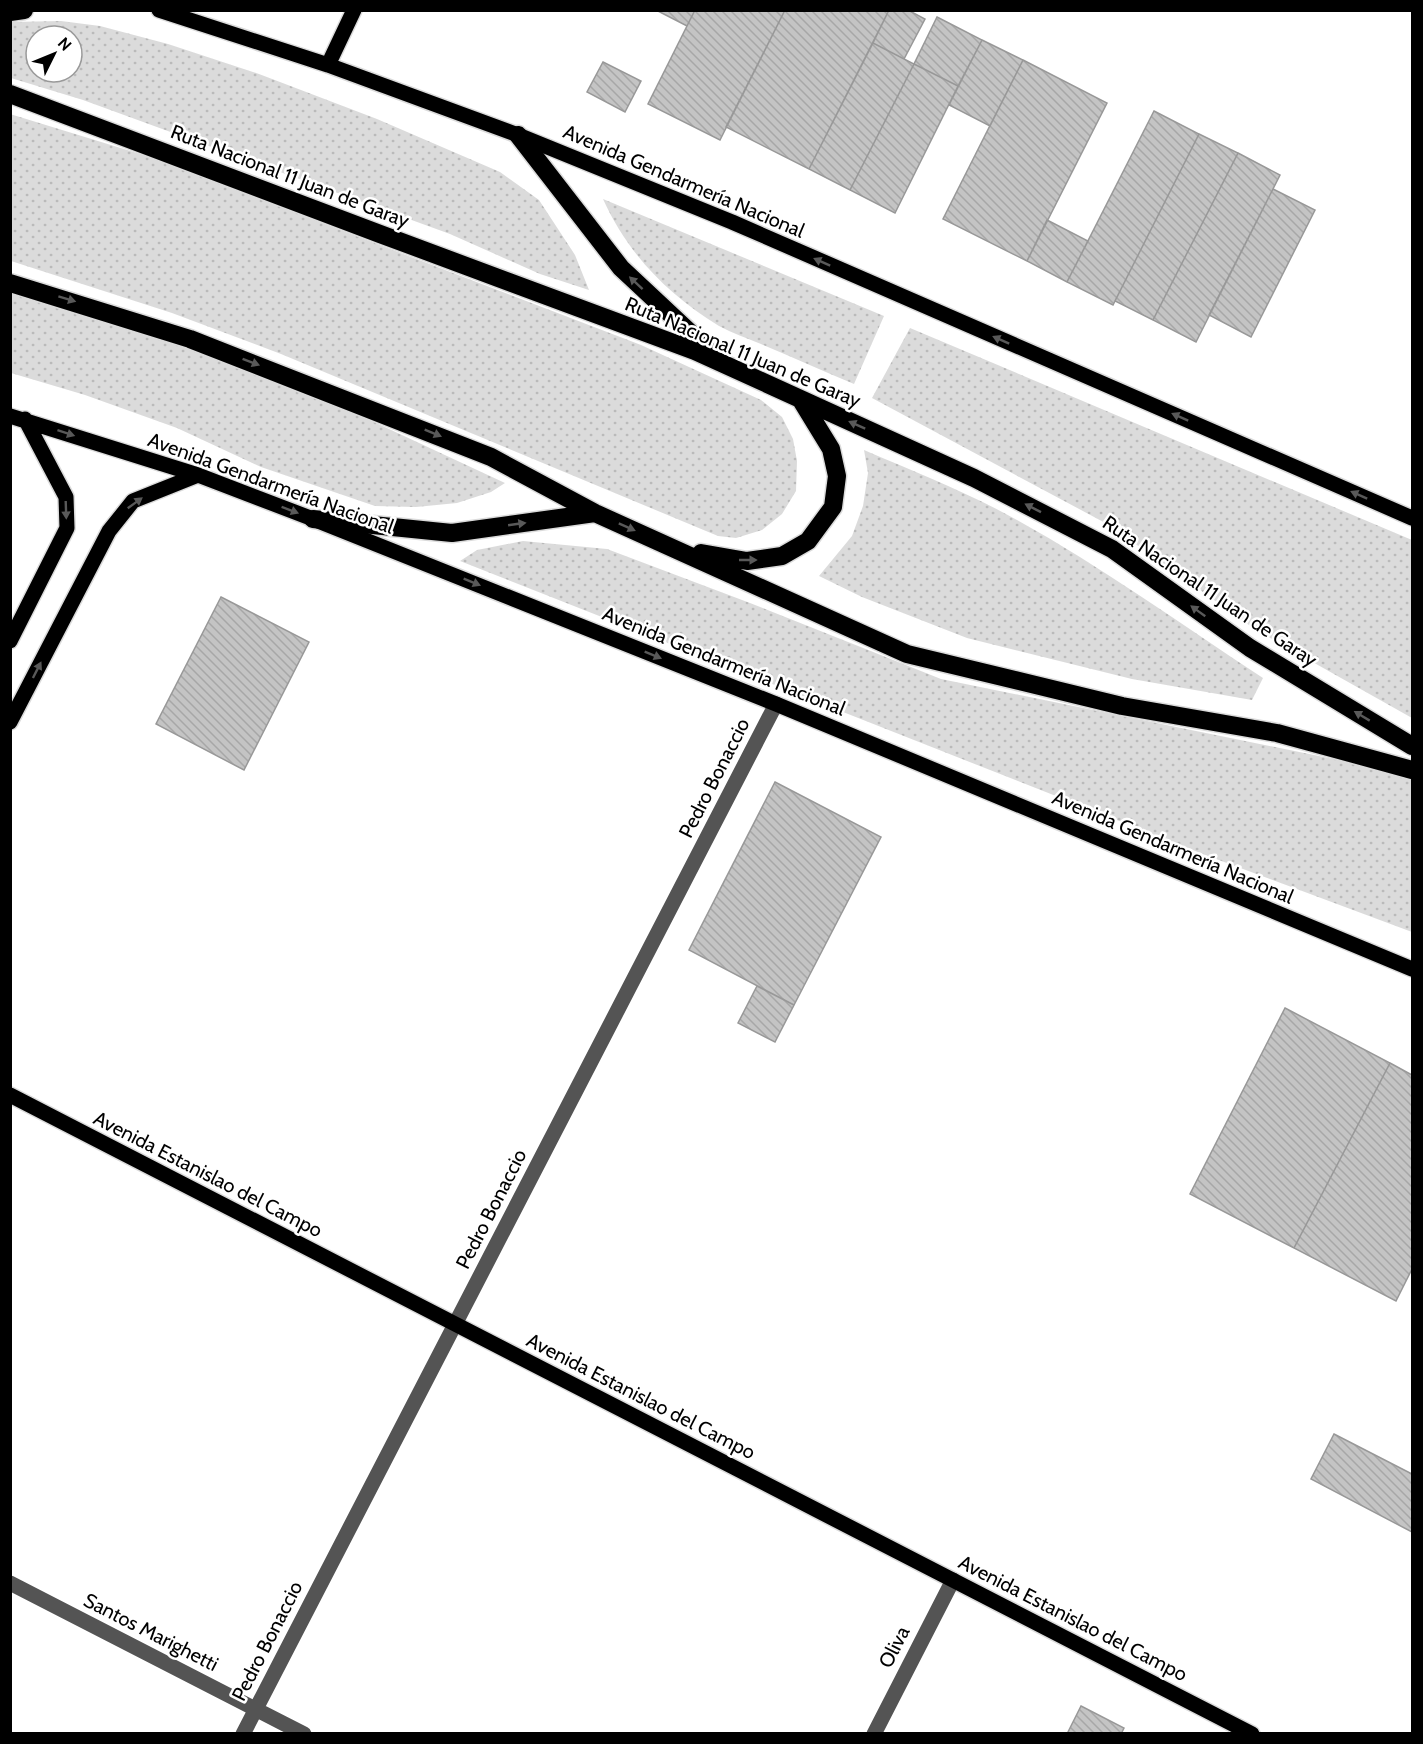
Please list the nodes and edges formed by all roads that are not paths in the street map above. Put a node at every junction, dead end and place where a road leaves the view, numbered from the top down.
1 (24, 10) edge
2 (159, 10) edge
3 (354, 10) edge
4 (10, 12) edge
5 (328, 65) junction
6 (10, 94) edge
7 (518, 135) junction
8 (10, 282) edge
9 (725, 365) junction
10 (801, 400) junction
11 (18, 418) edge
12 (198, 475) junction
13 (594, 513) junction
14 (1413, 518) edge
15 (313, 519) junction
16 (669, 547) junction
17 (10, 641) edge
18 (776, 704) junction
19 (10, 722) edge
20 (1413, 746) edge
21 (1413, 770) edge
22 (1413, 969) edge
23 (10, 1095) edge
24 (455, 1324) junction
25 (953, 1580) junction
26 (10, 1583) edge
27 (256, 1709) junction
28 (243, 1734) edge
29 (304, 1734) edge
30 (874, 1734) edge
31 (1252, 1734) edge

1 - 4 highway
2 - 5 main road, Avenida Gendarmería Nacional
3 - 5 main road
5 - 7 main road, Avenida Gendarmería Nacional
6 - 9 highway, Ruta Nacional 11 Juan de Garay
9 -> 7 highway
14 -> 7 main road, Avenida Gendarmería Nacional
8 -> 13 highway
9 - 10 highway, Ruta Nacional 11 Juan de Garay
16 -> 10 highway
20 -> 10 highway, Ruta Nacional 11 Juan de Garay
11 -> 12 main road, Avenida Gendarmería Nacional
11 -> 17 main road
12 -> 15 main road, Avenida Gendarmería Nacional
19 -> 12 main road
15 -> 13 highway
13 -> 16 highway
15 -> 18 main road, Avenida Gendarmería Nacional
16 - 21 highway
18 - 22 main road, Avenida Gendarmería Nacional
18 - 24 street, Pedro Bonaccio
23 - 24 main road, Avenida Estanislao del Campo
24 - 25 main road, Avenida Estanislao del Campo
24 - 27 street, Pedro Bonaccio
25 - 30 street, Oliva
25 - 31 main road, Avenida Estanislao del Campo
26 - 27 street, Santos Marighetti
27 - 28 street, Pedro Bonaccio
27 - 29 street, Santos Marighetti

